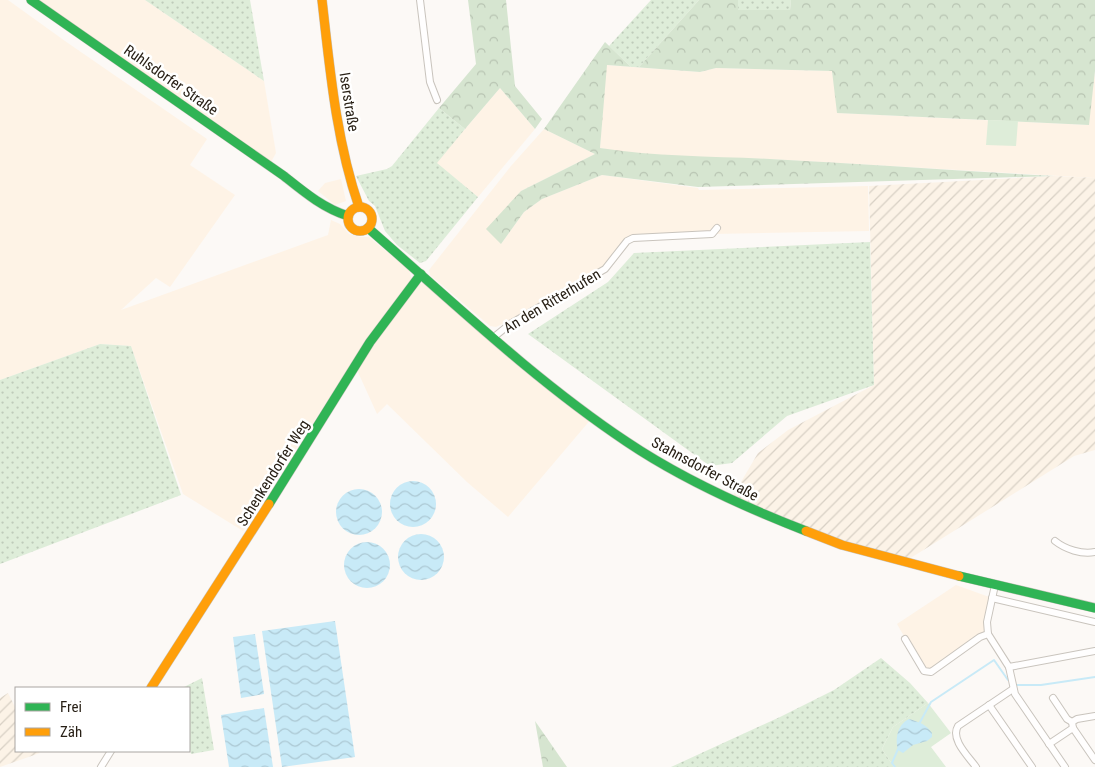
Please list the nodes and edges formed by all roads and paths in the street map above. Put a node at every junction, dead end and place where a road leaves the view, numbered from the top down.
1 (31, 0) edge
2 (322, 0) edge
3 (420, 0) edge
4 (437, 100) dead end
5 (359, 207) junction
6 (348, 216) junction
7 (368, 228) junction
8 (716, 228) dead end
9 (421, 274) junction
10 (494, 338) junction
11 (1054, 541) dead end
12 (1095, 552) edge
13 (995, 585) junction
14 (992, 598) junction
15 (1095, 608) edge
16 (1095, 622) edge
17 (988, 634) junction
18 (905, 639) dead end
19 (1095, 652) edge
20 (1009, 667) junction
21 (152, 687) edge
22 (1013, 689) junction
23 (1053, 698) dead end
24 (988, 705) junction
25 (1095, 716) edge
26 (1072, 725) junction
27 (1049, 744) junction
28 (110, 752) edge
29 (1095, 760) edge
30 (101, 767) edge
31 (976, 767) edge
32 (1032, 767) edge
33 (1065, 767) edge

1 - 6 street, Ruhlsdorfer Straße
2 - 5 street, Iserstraße
3 - 4 street
5 - 6 street
5 - 7 street
6 - 7 street
7 - 9 street, Stahnsdorfer Straße
8 - 10 street, An den Ritterhufen
9 - 10 street, Stahnsdorfer Straße
9 - 21 street, Schenkendorfer Weg
10 - 13 street, Stahnsdorfer Straße
11 - 12 street
13 - 14 street
13 - 15 street, Stahnsdorfer Straße
14 - 16 street
14 - 17 street
17 - 18 street
17 - 20 street
19 - 20 street
20 - 22 street
22 - 24 street
22 - 27 street
23 - 26 street
24 - 31 street
24 - 32 street
25 - 26 street
26 - 27 street
26 - 29 street
27 - 33 street
28 - 30 street

